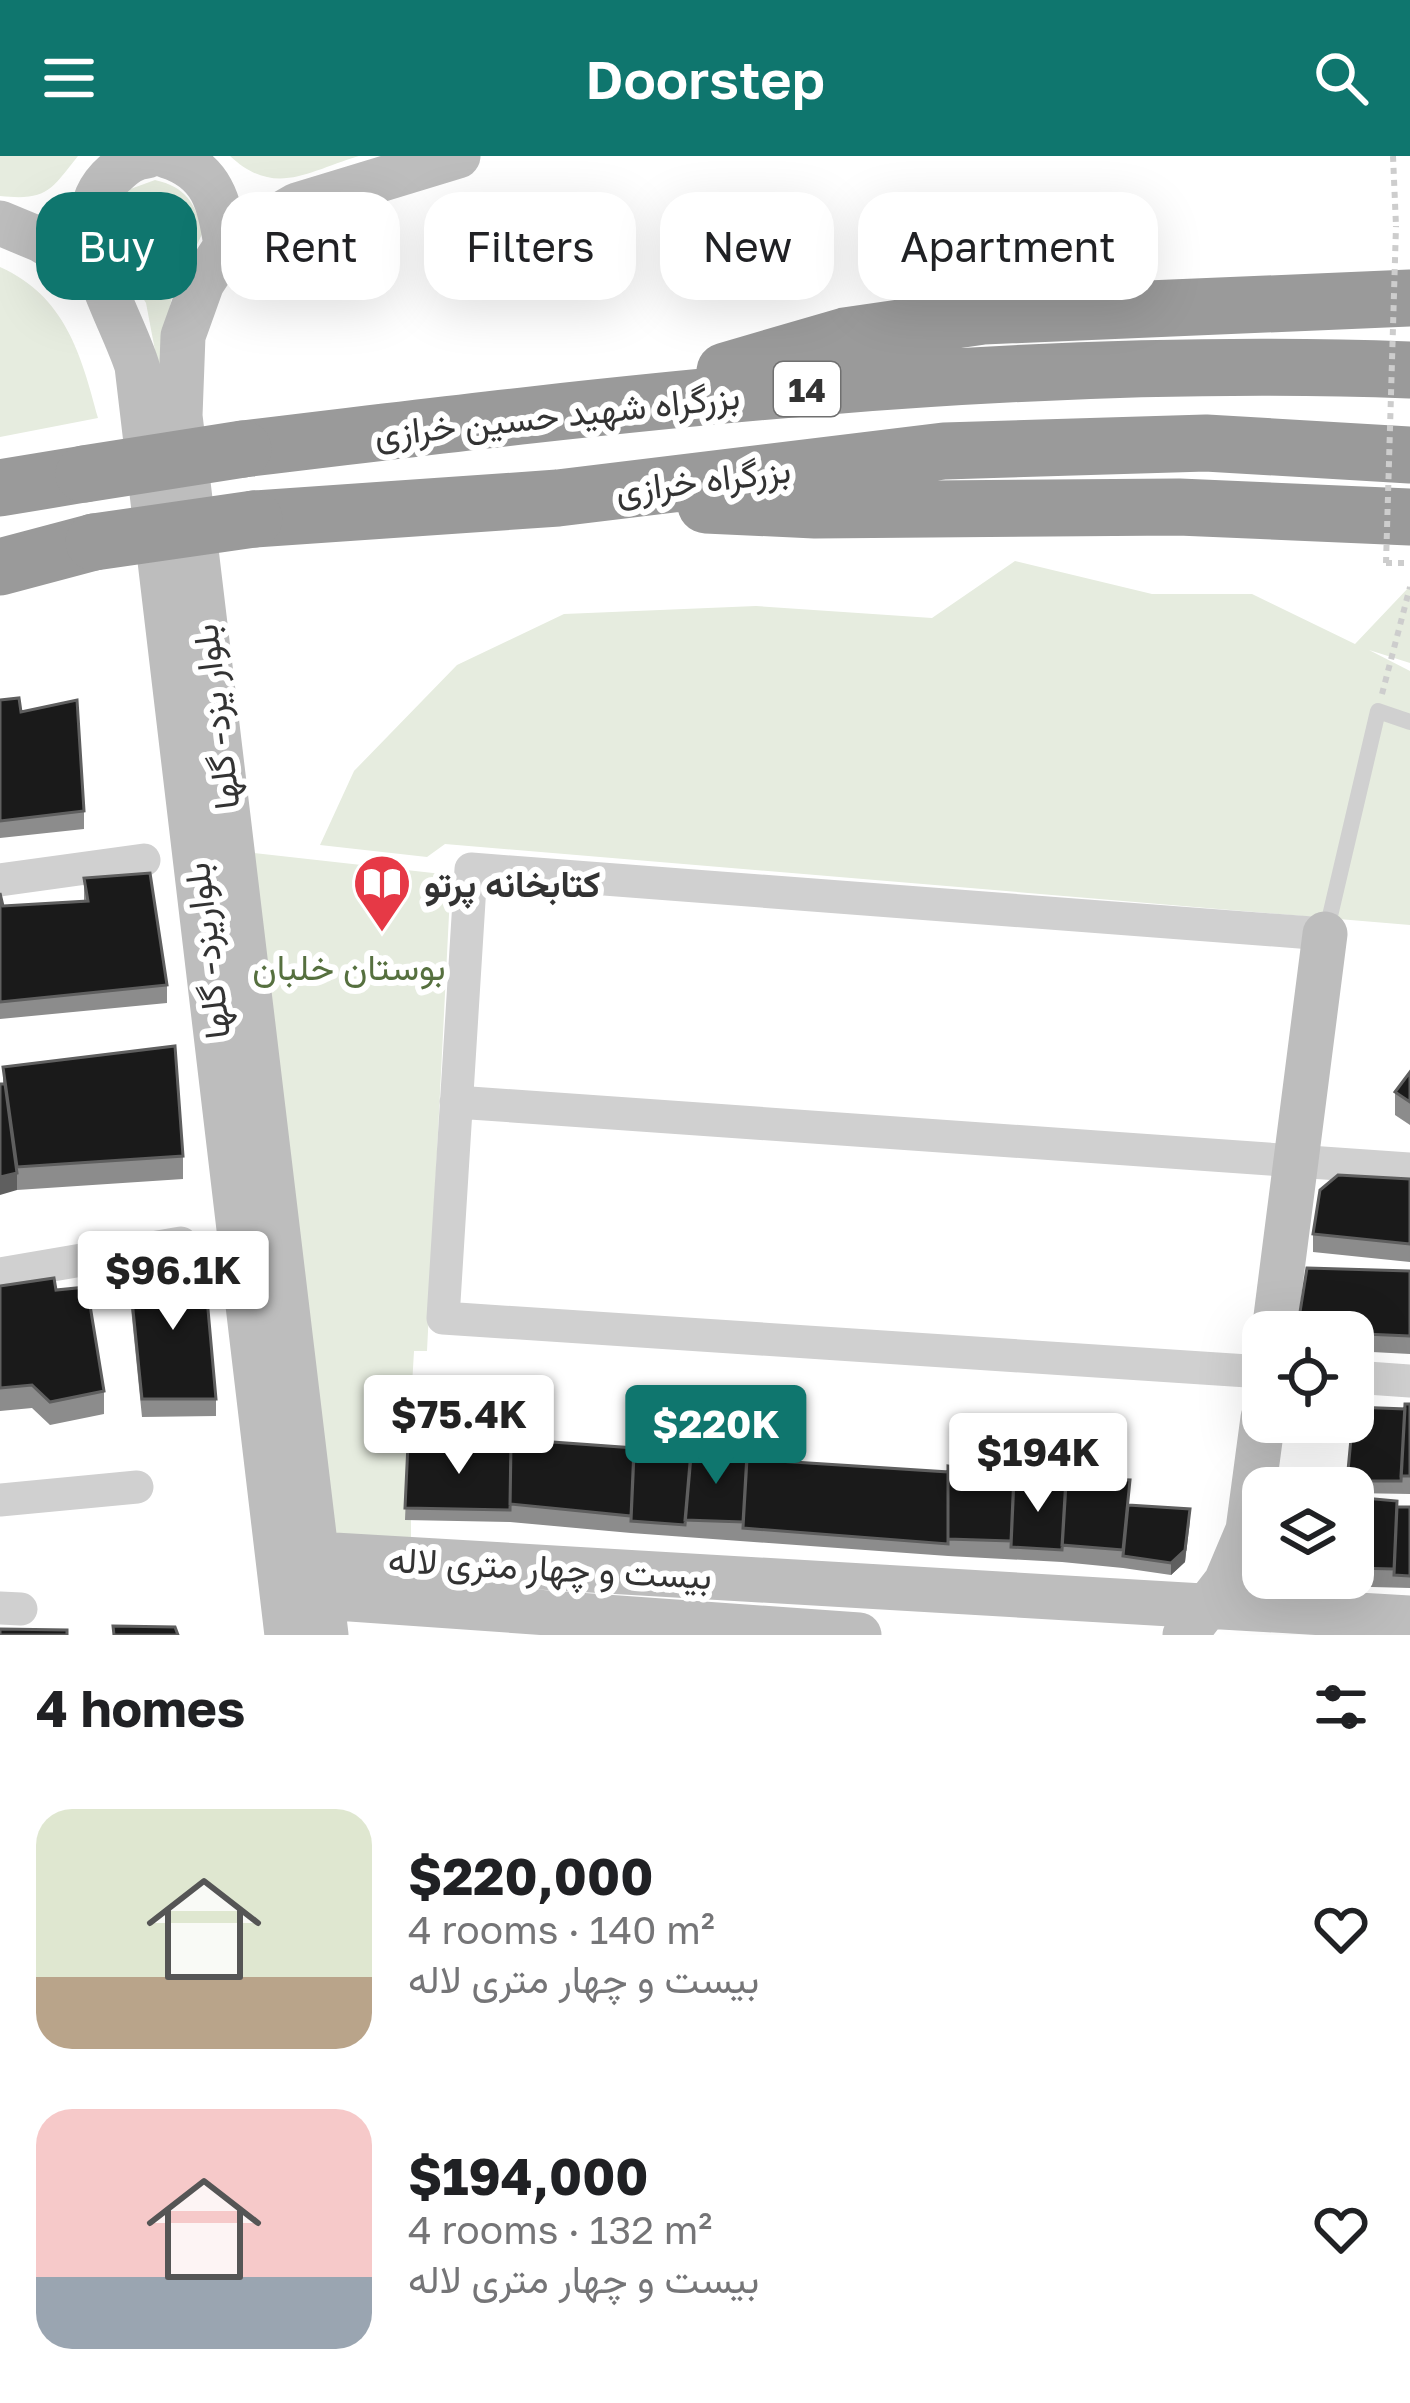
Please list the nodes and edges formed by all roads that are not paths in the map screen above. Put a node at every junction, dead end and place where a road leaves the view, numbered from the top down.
1 (148, 156) edge
2 (167, 156) edge
3 (458, 156) edge
4 (98, 192) edge
5 (340, 192) edge
6 (221, 211) edge
7 (0, 223) edge
8 (36, 238) edge
9 (221, 254) edge
10 (1410, 298) edge
11 (113, 300) edge
12 (1392, 369) edge
13 (607, 404) junction
14 (1410, 455) edge
15 (0, 488) edge
16 (558, 498) junction
17 (1398, 540) edge
18 (0, 567) edge
19 (1410, 722) edge
20 (144, 860) dead end
21 (0, 880) edge
22 (1325, 934) junction
23 (456, 1102) junction
24 (1296, 1162) junction
25 (1410, 1168) edge
26 (181, 1243) dead end
27 (0, 1274) edge
28 (1277, 1311) edge
29 (1242, 1371) edge
30 (1374, 1378) edge
31 (1410, 1381) edge
32 (1260, 1443) edge
33 (137, 1487) dead end
34 (0, 1500) edge
35 (311, 1590) edge
36 (1410, 1618) edge
37 (1196, 1619) edge
38 (287, 1635) edge
39 (859, 1635) edge

1 - 4 main road, بلواریزد- گلها
2 - 6 main road
3 - 5 main road
7 - 8 main road
9 - 35 main road, بلوار یزد- گلها
10 - 13 highway
11 - 35 main road, بلواریزد- گلها
12 - 13 highway, بزرگراه شهید حسین خرازی / 14
13 - 15 highway, بزرگراه شهید حسین خرازی / 14, bridge
14 - 16 highway, بزرگراه خرازی / 14
16 - 17 highway
16 - 18 highway, بزرگراه خرازی / 14, bridge
19 - 22 lane
20 - 21 street
22 - 23 street
22 - 24 main road
23 - 24 street
23 - 29 street
24 - 25 street
24 - 28 main road
26 - 27 street
30 - 31 street
32 - 37 main road
33 - 34 street
35 - 37 main road, بیست و چهار متری لاله
35 - 38 main road, بلواریزد- گلها
35 - 39 main road, بیست و چهار متری لاله
36 - 37 main road, بیست و چهار متری لاله

